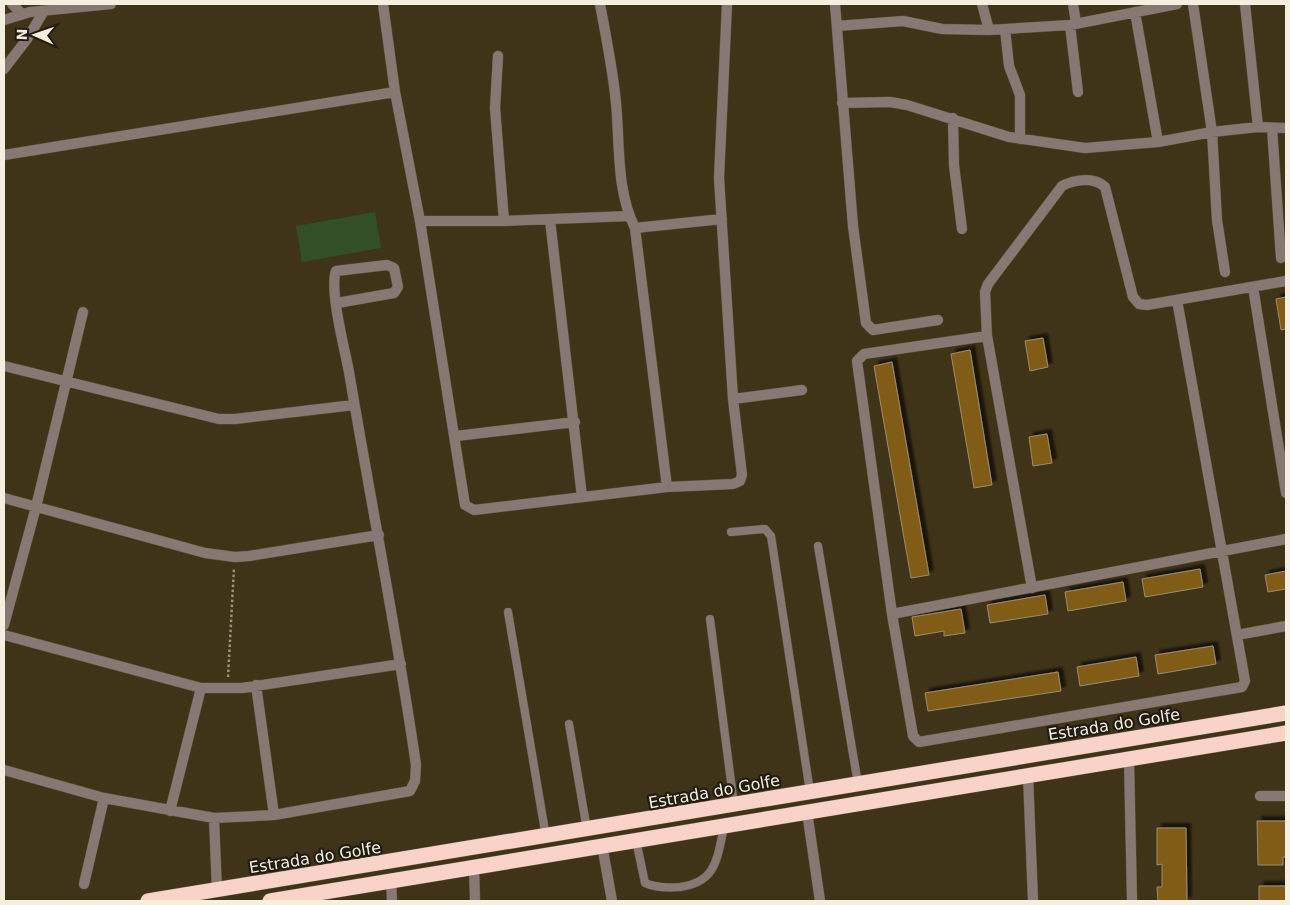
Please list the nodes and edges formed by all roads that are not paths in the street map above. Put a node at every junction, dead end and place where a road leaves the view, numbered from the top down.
1 (12, 4) edge
2 (111, 4) edge
3 (384, 4) edge
4 (600, 4) edge
5 (727, 4) edge
6 (835, 4) edge
7 (982, 4) edge
8 (1073, 4) edge
9 (1177, 4) edge
10 (1193, 4) edge
11 (1245, 4) edge
12 (41, 8) edge
13 (1142, 8) edge
14 (26, 13) junction
15 (4, 20) edge
16 (1073, 24) junction
17 (837, 26) junction
18 (1004, 28) junction
19 (988, 30) junction
20 (498, 56) dead end
21 (4, 69) edge
22 (395, 92) junction
23 (1078, 92) dead end
24 (842, 103) junction
25 (953, 118) junction
26 (1258, 127) junction
27 (1272, 128) junction
28 (1286, 128) edge
29 (1212, 132) junction
30 (1020, 139) junction
31 (1158, 142) junction
32 (4, 156) edge
33 (629, 216) junction
34 (722, 218) junction
35 (550, 220) junction
36 (420, 221) junction
37 (504, 221) junction
38 (634, 228) junction
39 (962, 228) dead end
40 (1280, 258) dead end
41 (1225, 272) dead end
42 (1286, 281) edge
43 (1253, 286) junction
44 (1177, 300) junction
45 (337, 302) junction
46 (83, 312) dead end
47 (938, 320) dead end
48 (988, 336) junction
49 (4, 366) edge
50 (66, 380) junction
51 (802, 390) dead end
52 (732, 399) junction
53 (354, 405) junction
54 (575, 422) junction
55 (456, 436) junction
56 (667, 487) junction
57 (1286, 493) edge
58 (582, 497) junction
59 (4, 498) edge
60 (36, 506) junction
61 (731, 532) dead end
62 (379, 535) junction
63 (1286, 540) edge
64 (818, 546) dead end
65 (1223, 552) junction
66 (1032, 588) junction
67 (508, 612) dead end
68 (892, 614) junction
69 (710, 619) dead end
70 (4, 625) edge
71 (1286, 626) edge
72 (4, 635) edge
73 (1237, 635) junction
74 (401, 664) junction
75 (256, 685) junction
76 (201, 688) junction
77 (1286, 713) edge
78 (569, 724) dead end
79 (1286, 733) edge
80 (1129, 759) junction
81 (4, 770) edge
82 (1028, 775) junction
83 (858, 784) junction
84 (810, 792) junction
85 (1260, 796) dead end
86 (1286, 796) edge
87 (104, 798) junction
88 (734, 805) junction
89 (170, 811) junction
90 (807, 812) junction
91 (274, 815) junction
92 (214, 818) junction
93 (724, 827) junction
94 (587, 830) junction
95 (546, 836) junction
96 (636, 840) junction
97 (602, 845) junction
98 (474, 866) junction
99 (391, 881) junction
100 (84, 884) dead end
101 (217, 891) junction
102 (307, 898) edge
103 (148, 901) edge
104 (270, 901) edge
105 (392, 901) edge
106 (475, 901) edge
107 (612, 901) edge
108 (820, 901) edge
109 (1033, 901) edge
110 (1132, 901) edge

1 - 14 street
2 - 12 street
3 - 22 street
4 - 33 street
5 - 34 street
6 - 17 street
7 - 19 street
8 - 16 street
9 - 13 street
10 - 29 street
11 - 26 street
12 - 14 street
12 - 21 street
13 - 16 street
13 - 31 street
14 - 15 street
16 - 18 street
16 - 23 street
17 - 19 street
17 - 24 street
18 - 19 street
18 - 30 street
20 - 37 street
22 - 32 street
22 - 36 street
24 - 25 street
24 - 47 street
25 - 30 street
25 - 39 street
26 - 27 street
26 - 29 street
27 - 28 street
27 - 40 street
29 - 31 street
29 - 41 street
30 - 31 street
33 - 35 street
33 - 38 street
34 - 38 street
34 - 52 street
35 - 37 street
35 - 54 street
36 - 37 street
36 - 55 street
38 - 56 street
42 - 43 street
43 - 44 street
43 - 57 street
44 - 48 street
44 - 65 street
45 - 45 street
45 - 53 street
46 - 50 street
48 - 66 street
48 - 68 street
49 - 50 street
50 - 53 street
50 - 60 street
51 - 52 street
52 - 56 street
53 - 62 street
54 - 55 street
54 - 58 street
55 - 58 street
56 - 58 street
59 - 60 street
60 - 62 street
60 - 70 street
61 - 84 lane
62 - 74 street
63 - 65 street
64 - 83 lane
65 - 66 street
65 - 73 street
66 - 68 street
67 - 95 lane
68 - 73 street
69 - 88 lane
71 - 73 street
72 - 76 street
74 - 75 street
74 - 91 street
75 - 76 street
75 - 91 street
76 - 89 street
77 - 83 highway, Estrada do Golfe
78 - 94 lane
79 - 80 highway
80 - 82 highway
80 - 110 street
81 - 87 street
82 - 90 highway
82 - 109 street
83 - 84 highway, Estrada do Golfe
84 - 88 highway, Estrada do Golfe
85 - 86 street
87 - 89 street
87 - 100 street
88 - 94 highway, Estrada do Golfe
89 - 92 street
90 - 93 highway
90 - 108 street
91 - 92 street
92 - 101 street
93 - 96 highway
93 - 96 lane
94 - 95 highway, Estrada do Golfe
95 - 101 highway, Estrada do Golfe
96 - 97 highway
97 - 98 highway
97 - 107 street
98 - 99 highway
98 - 106 street
99 - 102 highway
99 - 105 street
101 - 103 highway, Estrada do Golfe
102 - 104 highway

